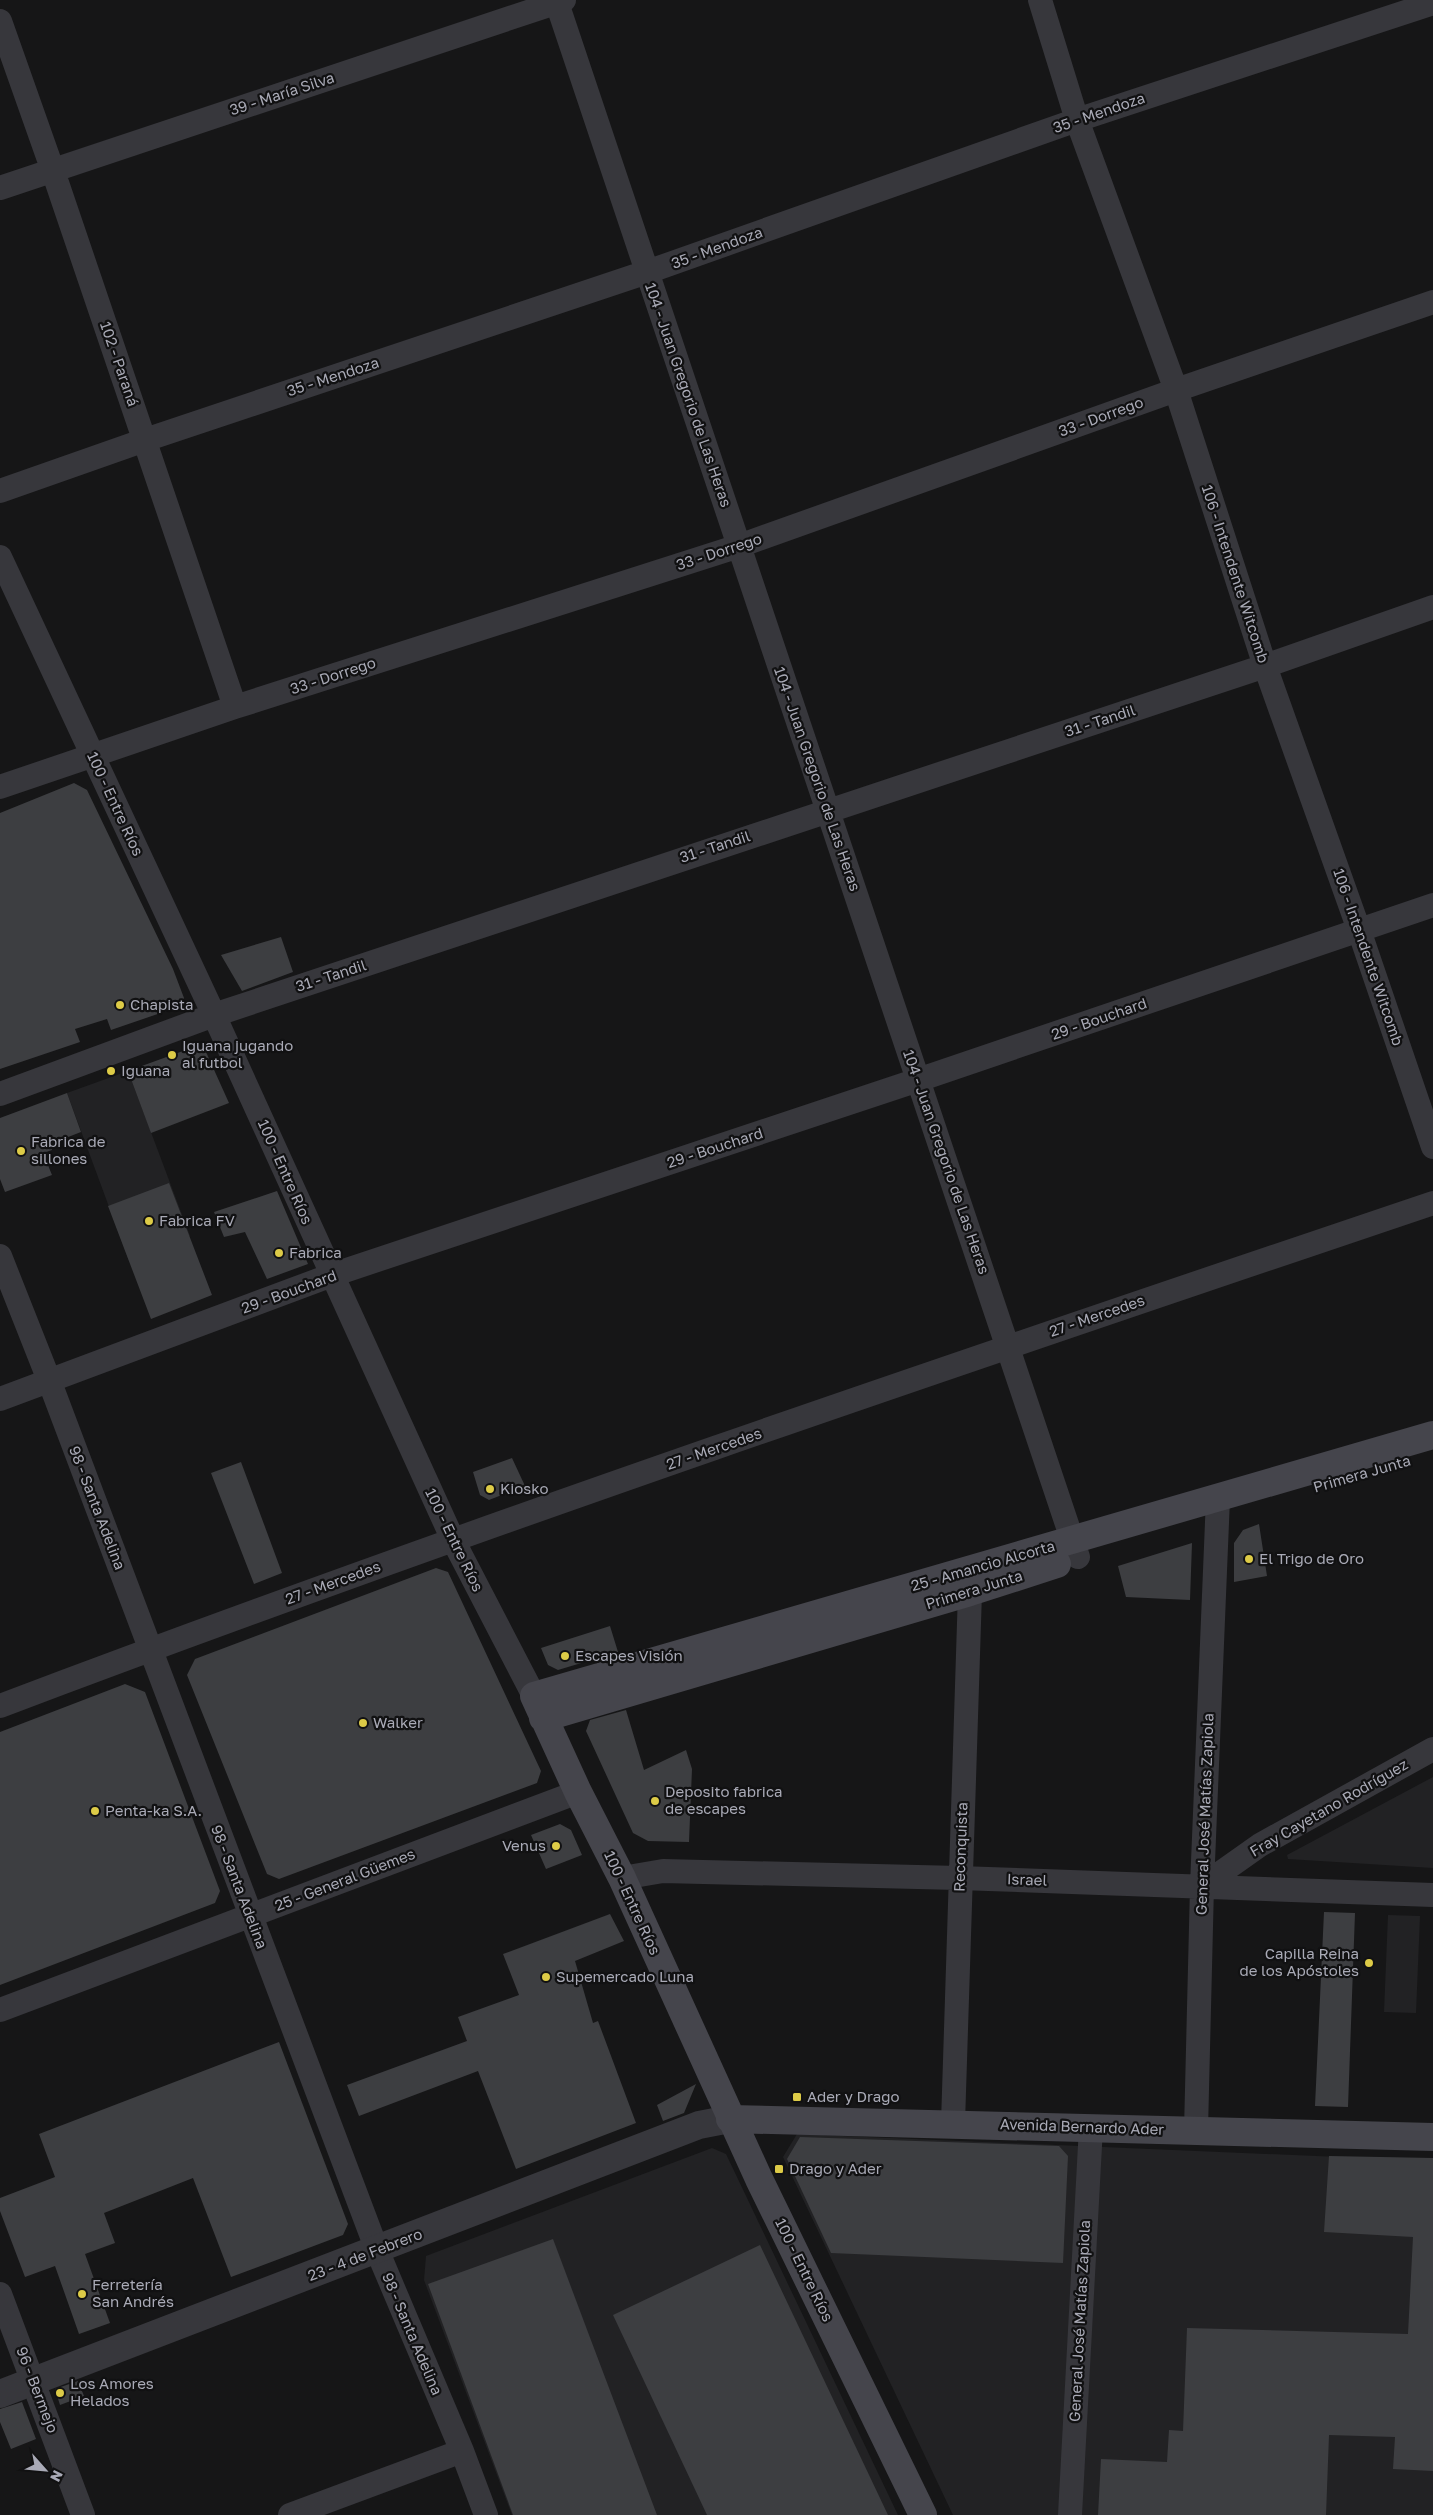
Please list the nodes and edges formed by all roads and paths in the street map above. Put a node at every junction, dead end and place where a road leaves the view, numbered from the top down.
1 (1040, 0) edge
2 (559, 1) edge
3 (1433, 3) edge
4 (0, 22) edge
5 (1077, 120) junction
6 (53, 170) junction
7 (0, 188) edge
8 (647, 272) junction
9 (1433, 302) edge
10 (1176, 390) junction
11 (145, 440) junction
12 (0, 491) edge
13 (739, 546) junction
14 (0, 557) edge
15 (1433, 607) edge
16 (1265, 666) junction
17 (235, 707) junction
18 (93, 757) junction
19 (0, 787) edge
20 (827, 810) junction
21 (1433, 904) edge
22 (1359, 930) junction
23 (214, 1015) junction
24 (918, 1080) junction
25 (0, 1094) edge
26 (1433, 1147) edge
27 (1433, 1202) edge
28 (0, 1256) edge
29 (332, 1275) junction
30 (1008, 1347) junction
31 (49, 1380) junction
32 (0, 1399) edge
33 (1433, 1435) edge
34 (1433, 1452) edge
35 (1218, 1507) junction
36 (453, 1540) junction
37 (1075, 1549) junction
38 (968, 1581) junction
39 (150, 1649) junction
40 (0, 1706) edge
41 (538, 1707) junction
42 (1433, 1749) edge
43 (578, 1792) junction
44 (622, 1878) junction
45 (959, 1878) junction
46 (1202, 1886) junction
47 (1433, 1895) edge
48 (250, 1916) junction
49 (0, 2010) edge
50 (730, 2119) junction
51 (953, 2123) junction
52 (1091, 2127) junction
53 (1196, 2130) junction
54 (1433, 2137) edge
55 (377, 2250) junction
56 (0, 2294) edge
57 (34, 2382) junction
58 (0, 2394) edge
59 (462, 2452) junction
60 (83, 2515) edge
61 (290, 2515) edge
62 (486, 2515) edge
63 (923, 2515) edge
64 (1070, 2515) edge

1 - 5 street, 106 - Intendente Witcomb
2 - 6 street, 39 - María Silva
2 - 8 street, 104 - Juan Gregorio de Las Heras
3 - 5 street, 35 - Mendoza
4 - 6 street, 102 - Paraná
5 - 8 street, 35 - Mendoza
5 - 10 street, 106 - Intendente Witcomb
6 - 7 street, 39 - María Silva
6 - 11 street, 102 - Paraná
8 - 11 street, 35 - Mendoza
8 - 13 street, 104 - Juan Gregorio de Las Heras
9 - 10 street, 33 - Dorrego
10 - 13 street, 33 - Dorrego
10 - 16 street, 106 - Intendente Witcomb
11 - 12 street, 35 - Mendoza
11 - 17 street, 102 - Paraná
13 - 17 street, 33 - Dorrego
13 - 20 street, 104 - Juan Gregorio de Las Heras
14 - 18 street, 100 - Entre Ríos
15 - 16 street, 31 - Tandil
16 - 20 street, 31 - Tandil
16 - 22 street, 106 - Intendente Witcomb
17 - 18 street, 33 - Dorrego
18 - 19 street, 33 - Dorrego
18 - 23 street, 100 - Entre Ríos
20 - 23 street, 31 - Tandil
20 - 24 street, 104 - Juan Gregorio de Las Heras
21 - 22 street, 29 - Bouchard
22 - 24 street, 29 - Bouchard
22 - 26 street, 106 - Intendente Witcomb
23 - 25 street, 31 - Tandil
23 - 29 street, 100 - Entre Ríos
24 - 29 street, 29 - Bouchard
24 - 30 street, 104 - Juan Gregorio de Las Heras
27 - 30 street, 27 - Mercedes
28 - 31 street, 98 - Santa Adelina
29 - 31 street, 29 - Bouchard
29 - 36 street, 100 - Entre Ríos
30 - 36 street, 27 - Mercedes
30 - 37 street, 104 - Juan Gregorio de Las Heras
31 - 32 street, 29 - Bouchard
31 - 39 street, 98 - Santa Adelina
33 - 35 main road
34 - 35 main road, Primera Junta
35 - 37 main road, Primera Junta
35 - 46 street, General José Matías Zapiola
36 - 39 street, 27 - Mercedes
36 - 41 street, 100 - Entre Ríos
37 - 38 main road, Primera Junta
38 - 41 main road, Primera Junta
38 - 45 street, Reconquista
39 - 40 street, 27 - Mercedes
39 - 48 street, 98 - Santa Adelina
41 - 43 main road, 100 - Entre Ríos
42 - 46 street, Fray Cayetano Rodríguez
43 - 44 main road, 100 - Entre Ríos
43 - 48 street, 25 - General Güemes
44 - 45 street, Israel
44 - 50 main road, 100 - Entre Ríos
45 - 46 street, Israel
45 - 51 street, Reconquista
46 - 47 street, Israel
46 - 53 street, General José Matías Zapiola
48 - 49 street, 25 - General Güemes
48 - 55 street, 98 - Santa Adelina
50 - 51 main road, Avenida Bernardo Ader
50 - 55 street, 23 - 4 de Febrero
50 - 63 main road, 100 - Entre Ríos
51 - 52 main road, Avenida Bernardo Ader
52 - 53 main road, Avenida Bernardo Ader
52 - 64 street, General José Matías Zapiola
53 - 54 main road, Avenida Bernardo Ader
55 - 57 street, 23 - 4 de Febrero
55 - 59 street, 98 - Santa Adelina
56 - 57 street, 96 - Bermejo
57 - 58 street, 23 - 4 de Febrero
57 - 60 street, 96 - Bermejo
59 - 61 street
59 - 62 street, 98 - Santa Adelina

